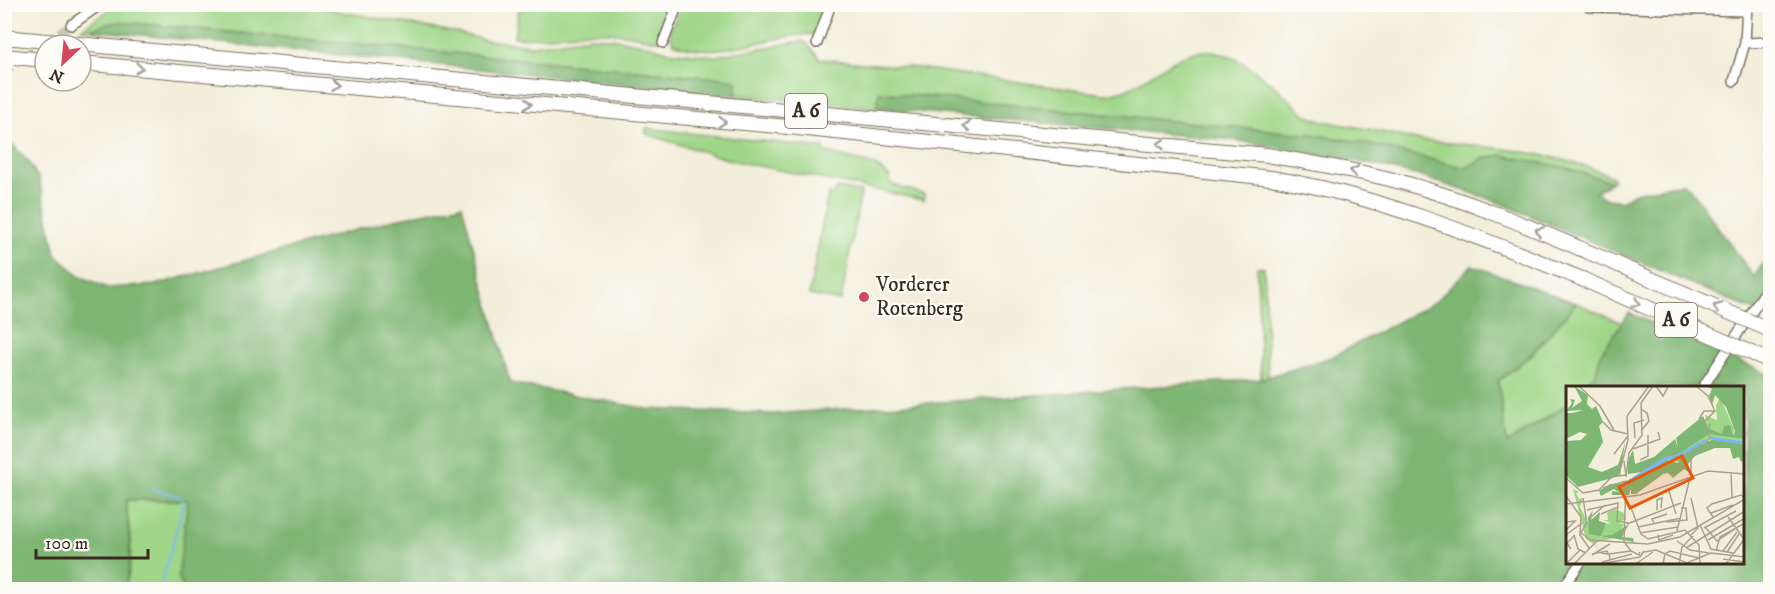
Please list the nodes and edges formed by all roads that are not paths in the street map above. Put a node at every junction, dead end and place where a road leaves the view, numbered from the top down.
1 (101, 4) edge
2 (678, 4) edge
3 (831, 4) edge
4 (1589, 7) dead end
5 (1747, 8) edge
6 (71, 25) tunnel mouth
7 (4, 37) edge
8 (1770, 42) edge
9 (663, 43) dead end
10 (817, 43) dead end
11 (1745, 43) junction
12 (4, 56) edge
13 (33, 59) edge
14 (93, 64) edge
15 (1734, 81) dead end
16 (1770, 284) edge
17 (1770, 330) edge
18 (1770, 361) edge
19 (1705, 386) edge
20 (1580, 564) edge
21 (1561, 590) edge

1 - 6 street
2 - 9 street
3 - 10 street
4 - 5 street
5 - 11 street
17 -> 7 highway, A 6, bridge
8 - 11 street
11 - 15 street
12 - 13 highway
14 -> 18 highway, A 6, bridge
16 - 19 street
20 - 21 street

